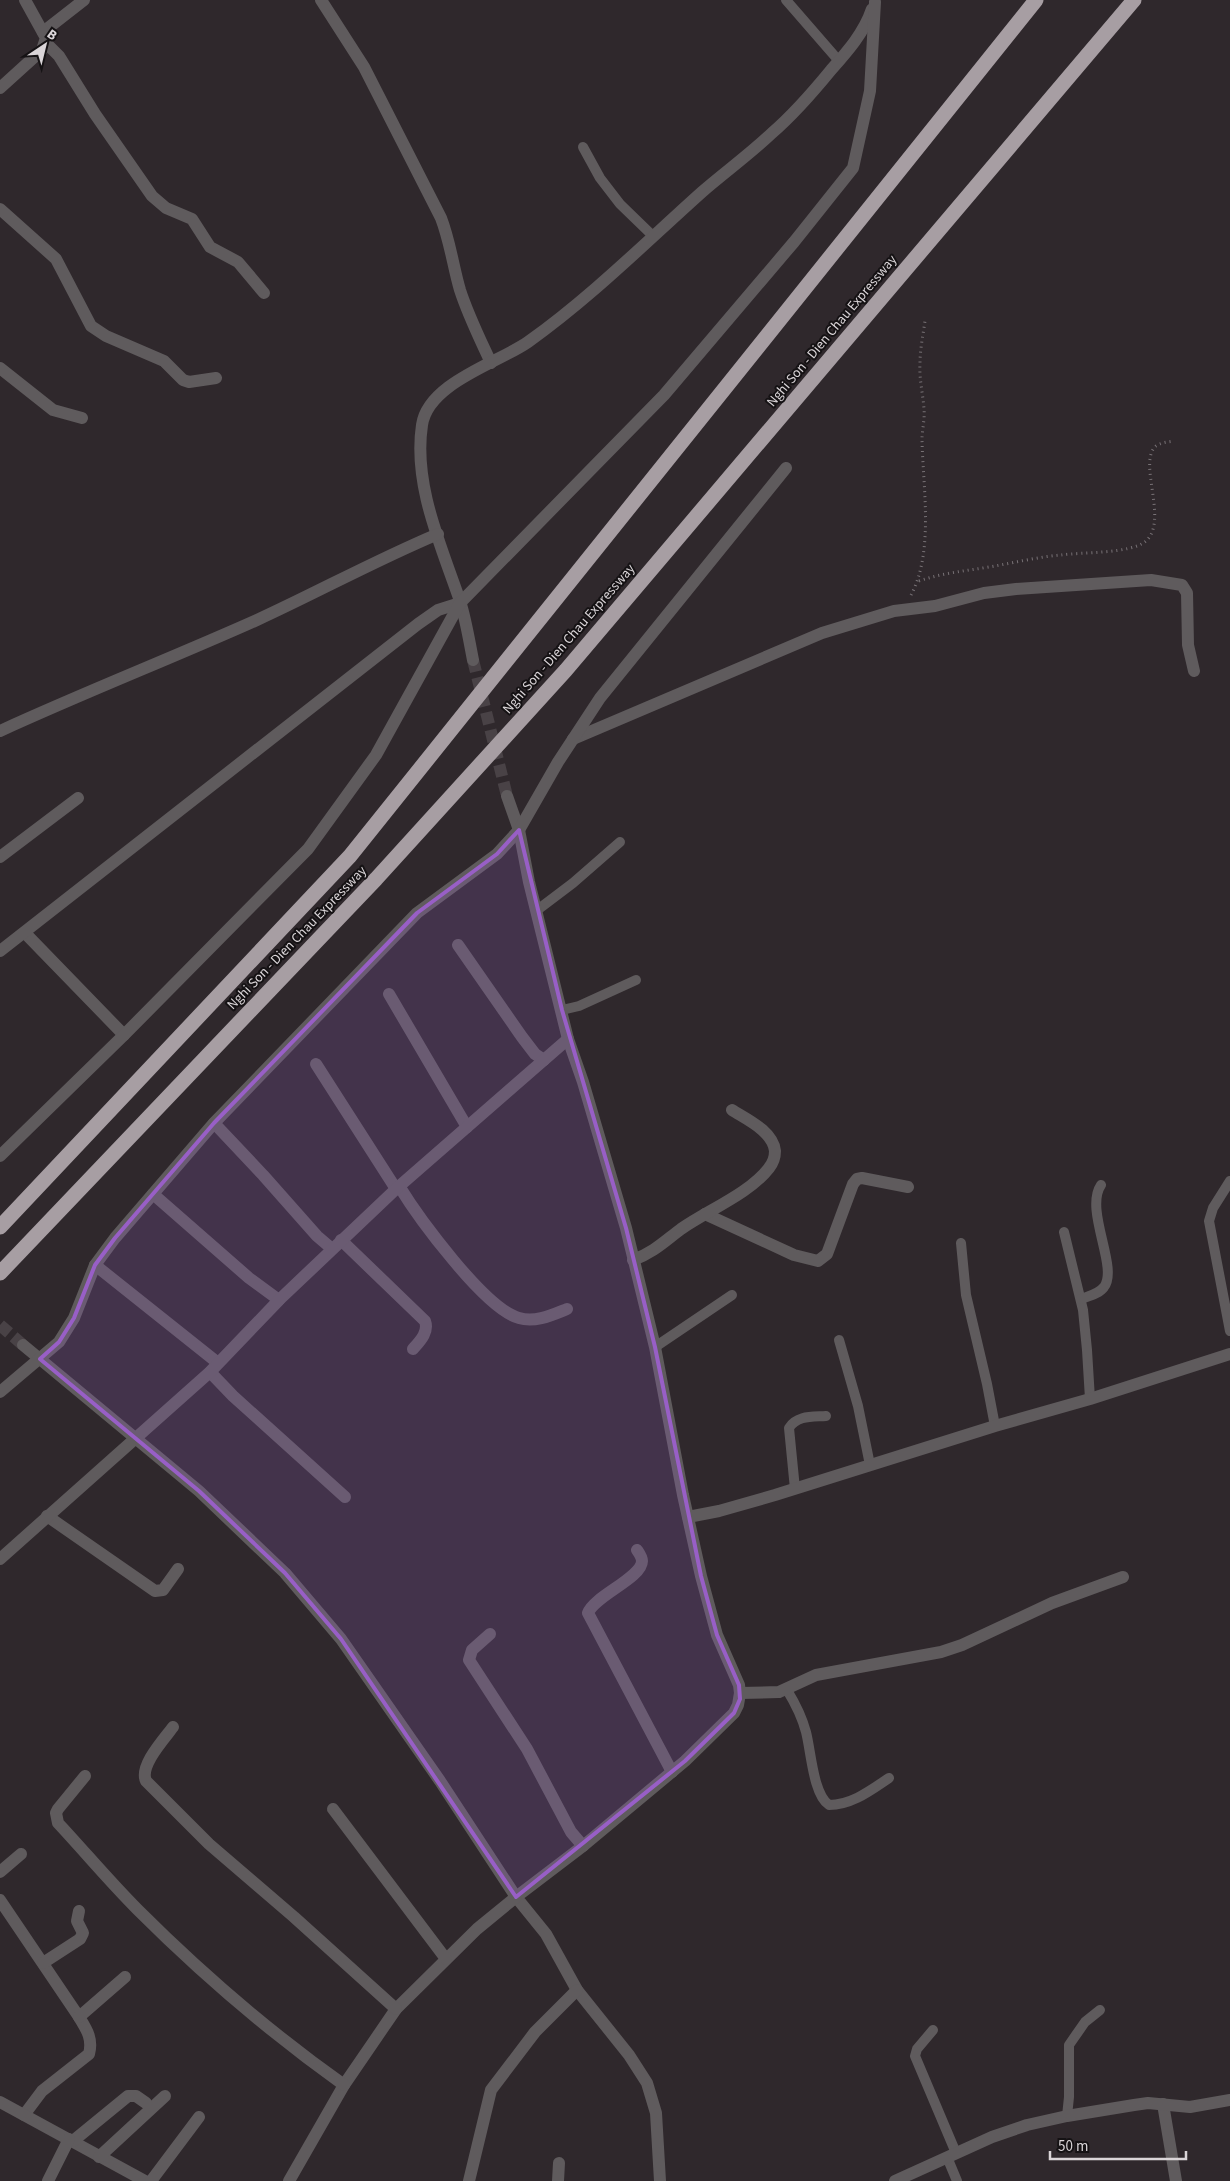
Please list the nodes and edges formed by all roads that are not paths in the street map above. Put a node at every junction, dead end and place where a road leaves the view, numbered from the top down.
1 (25, 0) edge
2 (84, 0) edge
3 (321, 0) edge
4 (786, 0) edge
5 (1036, 0) edge
6 (1134, 0) edge
7 (876, 1) edge
8 (44, 38) junction
9 (839, 61) junction
10 (0, 88) edge
11 (583, 147) dead end
12 (0, 209) edge
13 (653, 236) junction
14 (264, 293) dead end
15 (491, 362) junction
16 (0, 368) edge
17 (216, 378) dead end
18 (82, 418) dead end
19 (786, 468) dead end
20 (438, 534) junction
21 (460, 603) junction
22 (473, 660) tunnel mouth
23 (1194, 671) dead end
24 (0, 730) edge
25 (573, 739) junction
26 (507, 796) tunnel mouth
27 (78, 798) dead end
28 (519, 830) junction
29 (620, 842) dead end
30 (0, 857) edge
31 (536, 911) junction
32 (25, 932) junction
33 (458, 945) dead end
34 (0, 951) edge
35 (636, 980) dead end
36 (389, 994) dead end
37 (562, 1010) junction
38 (124, 1035) junction
39 (568, 1039) junction
40 (544, 1060) junction
41 (316, 1064) dead end
42 (732, 1110) dead end
43 (214, 1123) junction
44 (467, 1127) junction
45 (0, 1155) edge
46 (1230, 1181) edge
47 (1101, 1185) dead end
48 (908, 1187) dead end
49 (398, 1188) junction
50 (153, 1194) junction
51 (705, 1214) junction
52 (0, 1227) edge
53 (1064, 1232) dead end
54 (336, 1244) junction
55 (961, 1244) dead end
56 (633, 1260) junction
57 (95, 1265) junction
58 (0, 1273) edge
59 (732, 1295) dead end
60 (1081, 1299) junction
61 (279, 1300) junction
62 (567, 1310) dead end
63 (1230, 1331) edge
64 (839, 1340) dead end
65 (23, 1345) tunnel mouth
66 (655, 1348) junction
67 (413, 1349) dead end
68 (1230, 1354) edge
69 (40, 1359) junction
70 (214, 1368) junction
71 (0, 1392) edge
72 (1090, 1399) junction
73 (826, 1416) dead end
74 (995, 1426) junction
75 (135, 1438) junction
76 (870, 1465) junction
77 (795, 1489) junction
78 (345, 1498) dead end
79 (47, 1516) junction
80 (688, 1517) junction
81 (637, 1550) dead end
82 (0, 1559) edge
83 (178, 1569) dead end
84 (1123, 1578) dead end
85 (490, 1634) dead end
86 (787, 1690) junction
87 (740, 1693) junction
88 (173, 1726) dead end
89 (672, 1772) junction
90 (85, 1776) dead end
91 (889, 1778) dead end
92 (333, 1809) dead end
93 (583, 1846) junction
94 (22, 1854) dead end
95 (0, 1872) edge
96 (516, 1897) junction
97 (0, 1900) edge
98 (79, 1911) dead end
99 (446, 1959) junction
100 (43, 1963) junction
101 (126, 1977) dead end
102 (576, 1990) junction
103 (396, 2009) junction
104 (1100, 2010) dead end
105 (80, 2018) junction
106 (933, 2030) dead end
107 (344, 2085) junction
108 (165, 2096) dead end
109 (1230, 2100) edge
110 (0, 2102) edge
111 (146, 2104) dead end
112 (1163, 2104) junction
113 (24, 2115) junction
114 (1067, 2116) junction
115 (199, 2118) dead end
116 (71, 2140) junction
117 (951, 2155) junction
118 (98, 2157) junction
119 (559, 2163) dead end
120 (48, 2181) edge
121 (145, 2181) edge
122 (151, 2181) edge
123 (289, 2181) edge
124 (469, 2181) edge
125 (558, 2181) edge
126 (660, 2181) edge
127 (895, 2181) edge
128 (957, 2181) edge
129 (1176, 2181) edge

1 - 8 street
2 - 8 street
3 - 15 street
4 - 9 lane
5 - 52 highway, Nghi Son - Dien Chau Expressway
6 - 58 highway, Nghi Son - Dien Chau Expressway
7 - 9 street
7 - 21 street
8 - 10 street
8 - 14 street
9 - 13 street
11 - 13 lane
12 - 17 street
13 - 15 street
15 - 20 street
16 - 18 street
19 - 25 street
20 - 21 street
20 - 24 street
21 - 22 street
21 - 32 street
21 - 38 street
23 - 25 street
25 - 28 street
26 - 28 street
27 - 30 street
28 - 31 street
28 - 43 street
29 - 31 lane
31 - 37 street
32 - 34 street
32 - 38 street
33 - 40 street
35 - 37 lane
36 - 44 street
37 - 39 street
38 - 45 street
39 - 40 street
39 - 56 street
40 - 44 street
41 - 49 street
42 - 51 street
43 - 50 street
43 - 54 street
44 - 49 street
46 - 63 lane
47 - 60 lane
48 - 51 street
49 - 54 street
49 - 62 street
50 - 57 street
50 - 61 street
51 - 56 street
53 - 60 lane
54 - 61 street
54 - 67 street
55 - 74 lane
56 - 66 street
57 - 69 street
57 - 70 street
59 - 66 lane
60 - 72 lane
61 - 70 street
64 - 76 lane
65 - 69 street
66 - 80 street
68 - 72 street
69 - 71 street
69 - 75 street
70 - 75 street
70 - 78 street
72 - 74 street
73 - 77 lane
74 - 76 street
75 - 79 street
75 - 96 street
76 - 77 street
77 - 80 street
79 - 82 street
79 - 83 street
80 - 87 street
81 - 89 street
84 - 86 street
85 - 93 street
86 - 87 street
86 - 91 lane
87 - 89 street
88 - 103 street
89 - 93 street
90 - 107 street
92 - 99 street
93 - 96 street
94 - 95 street
96 - 99 street
96 - 102 street
97 - 100 street
98 - 100 street
99 - 103 street
100 - 105 street
101 - 105 street
102 - 124 street
102 - 126 street
103 - 107 street
104 - 114 lane
105 - 113 street
106 - 117 lane
107 - 123 street
108 - 118 street
109 - 112 street
110 - 113 street
111 - 116 street
112 - 114 street
112 - 129 street
113 - 116 street
114 - 117 street
115 - 122 street
116 - 118 street
116 - 120 street
117 - 127 street
117 - 128 lane
118 - 121 street
119 - 125 street

